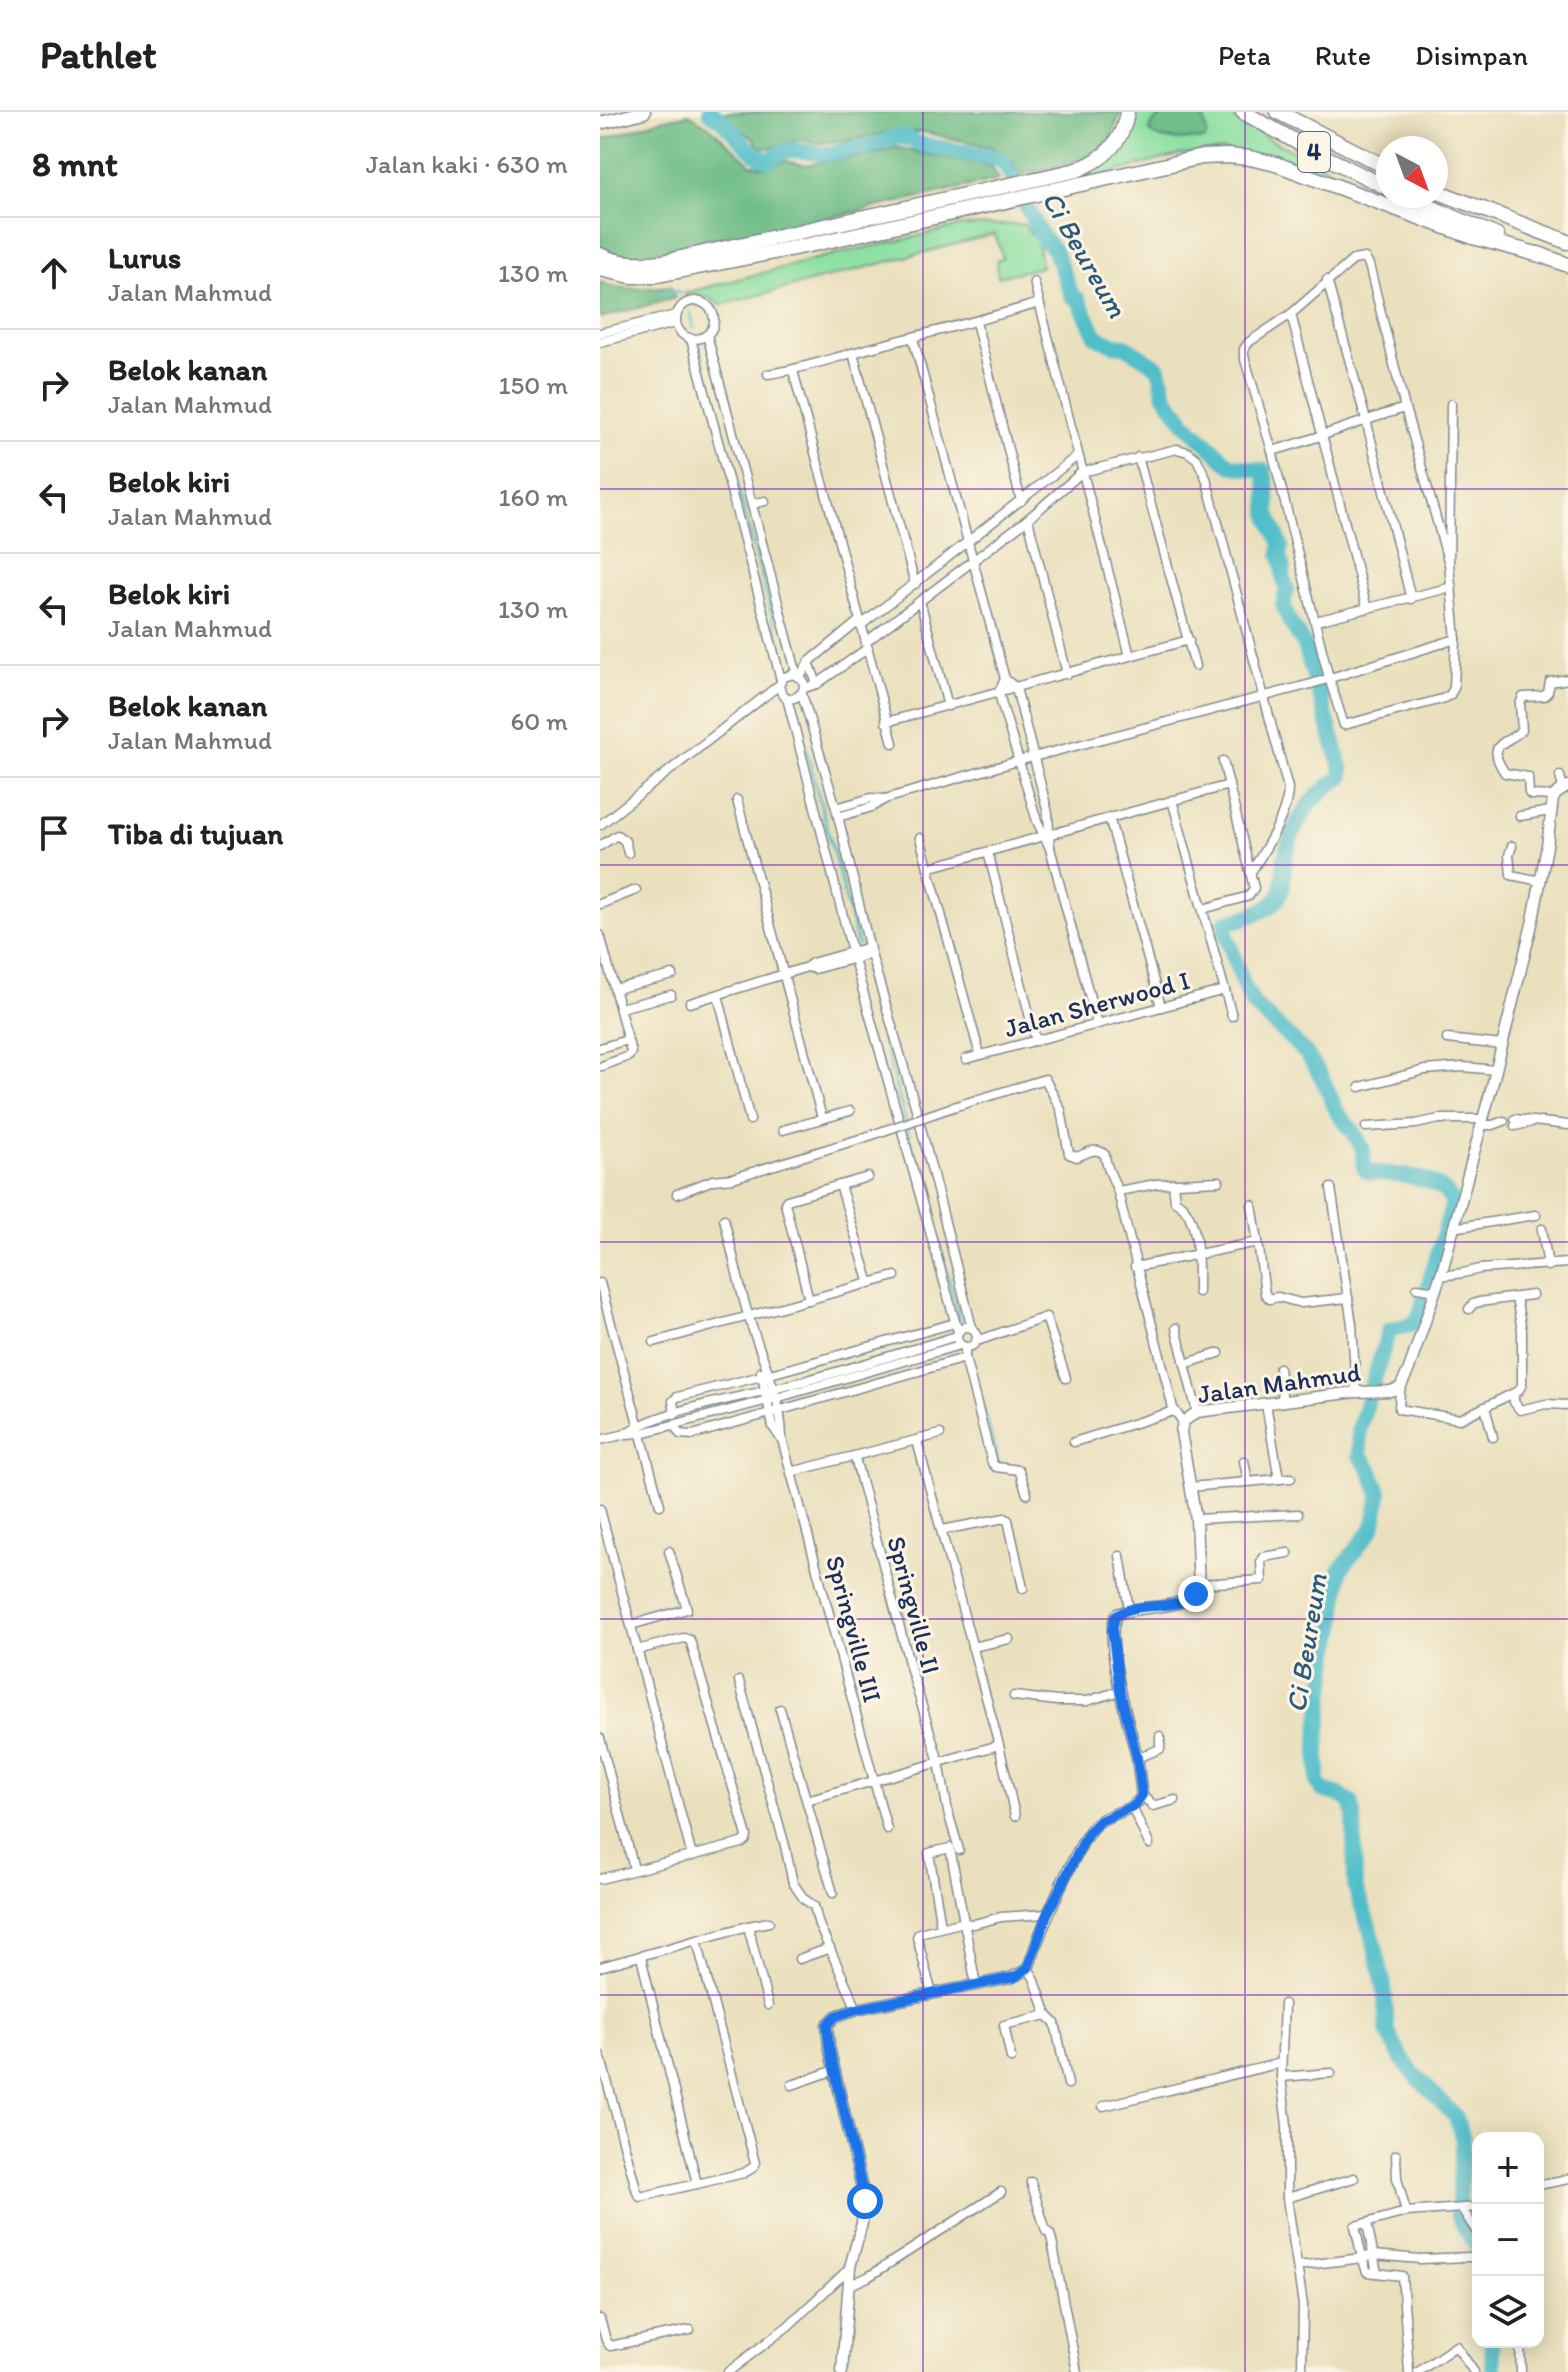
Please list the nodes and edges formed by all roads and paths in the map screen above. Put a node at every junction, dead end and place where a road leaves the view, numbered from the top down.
1 (644, 112) edge
2 (1127, 112) edge
3 (1243, 112) edge
4 (1278, 112) edge
5 (1299, 112) edge
6 (600, 123) edge
7 (1376, 160) edge
8 (1376, 162) edge
9 (1376, 182) edge
10 (1048, 185) junction
11 (998, 196) junction
12 (1448, 196) edge
13 (1433, 208) edge
14 (1568, 242) edge
15 (600, 255) edge
16 (1544, 256) junction
17 (1568, 265) edge
18 (600, 269) edge
19 (1327, 280) junction
20 (1034, 282) dead end
21 (1039, 303) junction
22 (1291, 314) junction
23 (675, 319) junction
24 (976, 322) junction
25 (600, 333) edge
26 (707, 335) junction
27 (913, 338) junction
28 (691, 339) junction
29 (600, 342) edge
30 (853, 353) junction
31 (793, 371) junction
32 (768, 374) dead end
33 (1451, 404) dead end
34 (1405, 408) junction
35 (1366, 420) junction
36 (1324, 437) junction
37 (1272, 451) junction
38 (1077, 456) junction
39 (1138, 457) junction
40 (1082, 472) junction
41 (765, 501) dead end
42 (1021, 501) junction
43 (752, 504) junction
44 (1028, 519) junction
45 (967, 543) junction
46 (973, 561) junction
47 (1449, 564) junction
48 (915, 584) junction
49 (1452, 587) junction
50 (1411, 599) junction
51 (920, 601) junction
52 (1367, 609) junction
53 (1316, 621) junction
54 (860, 624) junction
55 (1456, 639) junction
56 (1189, 640) junction
57 (867, 645) junction
58 (1130, 656) junction
59 (809, 662) junction
60 (1195, 666) dead end
61 (1067, 674) junction
62 (798, 676) junction
63 (1005, 679) junction
64 (1326, 679) junction
65 (1568, 679) edge
66 (817, 684) junction
67 (780, 685) junction
68 (1016, 688) junction
69 (803, 691) junction
70 (999, 692) junction
71 (1263, 695) junction
72 (787, 698) junction
73 (948, 706) junction
74 (886, 722) junction
75 (893, 743) dead end
76 (1033, 757) junction
77 (1018, 761) junction
78 (1223, 761) dead end
79 (1560, 776) dead end
80 (1229, 785) junction
81 (1562, 790) edge
82 (737, 800) dead end
83 (1172, 800) junction
84 (1550, 811) junction
85 (837, 813) junction
86 (1520, 816) dead end
87 (1109, 817) junction
88 (600, 825) edge
89 (1047, 834) junction
90 (920, 838) dead end
91 (600, 846) edge
92 (1512, 846) dead end
93 (988, 852) junction
94 (628, 853) dead end
95 (928, 868) junction
96 (1251, 872) junction
97 (1541, 881) junction
98 (636, 890) dead end
99 (600, 904) edge
100 (1203, 909) junction
101 (600, 935) edge
102 (870, 951) junction
103 (854, 955) junction
104 (784, 974) junction
105 (673, 975) dead end
106 (615, 989) junction
107 (1225, 990) junction
108 (671, 995) dead end
109 (718, 995) junction
110 (690, 1003) dead end
111 (1161, 1007) junction
112 (620, 1008) junction
113 (1232, 1016) dead end
114 (1097, 1024) junction
115 (1447, 1039) dead end
116 (627, 1040) junction
117 (1036, 1041) junction
118 (1502, 1045) junction
119 (600, 1048) edge
120 (980, 1055) junction
121 (966, 1059) dead end
122 (602, 1066) dead end
123 (1496, 1070) junction
124 (1360, 1087) dead end
125 (913, 1104) junction
126 (898, 1108) junction
127 (850, 1111) dead end
128 (822, 1118) junction
129 (750, 1120) dead end
130 (1515, 1122) dead end
131 (1486, 1123) junction
132 (1504, 1124) dead end
133 (1568, 1125) edge
134 (1366, 1127) dead end
135 (783, 1130) dead end
136 (868, 1177) dead end
137 (1219, 1181) dead end
138 (1173, 1183) junction
139 (840, 1185) junction
140 (1331, 1188) dead end
141 (1118, 1191) junction
142 (677, 1194) dead end
143 (1252, 1205) dead end
144 (1536, 1215) dead end
145 (724, 1219) dead end
146 (1454, 1226) junction
147 (1542, 1229) dead end
148 (1258, 1242) junction
149 (1198, 1255) junction
150 (1568, 1263) edge
151 (1548, 1266) junction
152 (1135, 1267) junction
153 (1437, 1272) junction
154 (895, 1276) dead end
155 (600, 1283) edge
156 (870, 1284) junction
157 (1198, 1292) dead end
158 (1532, 1295) dead end
159 (1348, 1298) junction
160 (1516, 1298) junction
161 (809, 1300) junction
162 (1469, 1309) dead end
163 (748, 1316) junction
164 (972, 1328) junction
165 (1176, 1328) dead end
166 (959, 1337) junction
167 (977, 1341) junction
168 (654, 1342) dead end
169 (1219, 1353) dead end
170 (965, 1358) junction
171 (1185, 1364) junction
172 (1279, 1368) dead end
173 (765, 1375) junction
174 (1066, 1378) dead end
175 (1400, 1388) junction
176 (1358, 1392) junction
177 (1514, 1393) junction
178 (770, 1395) junction
179 (1283, 1402) junction
180 (1266, 1404) junction
181 (1568, 1405) edge
182 (1485, 1407) junction
183 (1174, 1411) junction
184 (1197, 1412) junction
185 (774, 1413) junction
186 (675, 1414) junction
187 (1183, 1422) junction
188 (675, 1425) junction
189 (640, 1429) junction
190 (940, 1434) dead end
191 (1493, 1437) dead end
192 (600, 1440) edge
193 (917, 1441) junction
194 (1074, 1442) dead end
195 (855, 1458) junction
196 (1244, 1461) dead end
197 (791, 1472) junction
198 (1291, 1478) dead end
199 (1279, 1479) junction
200 (1248, 1481) junction
201 (1190, 1487) junction
202 (1027, 1494) dead end
203 (660, 1505) dead end
204 (600, 1509) edge
205 (1298, 1514) dead end
206 (1196, 1519) junction
207 (942, 1530) junction
208 (669, 1551) dead end
209 (1288, 1553) dead end
210 (1120, 1556) dead end
211 (1201, 1584) junction
212 (1023, 1588) dead end
213 (1129, 1609) junction
214 (631, 1625) junction
215 (1009, 1639) dead end
216 (972, 1647) junction
217 (637, 1650) junction
218 (739, 1681) dead end
219 (1120, 1691) junction
220 (1014, 1696) dead end
221 (780, 1709) dead end
222 (1160, 1736) dead end
223 (600, 1738) edge
224 (999, 1745) junction
225 (1137, 1758) junction
226 (939, 1762) junction
227 (874, 1780) junction
228 (1142, 1795) junction
229 (807, 1800) junction
230 (1175, 1800) dead end
231 (1132, 1807) junction
232 (1015, 1816) dead end
233 (887, 1829) dead end
234 (1149, 1844) dead end
235 (959, 1850) dead end
236 (692, 1856) junction
237 (634, 1869) junction
238 (600, 1879) edge
239 (833, 1893) dead end
240 (1047, 1914) junction
241 (769, 1922) dead end
242 (964, 1923) junction
243 (748, 1926) junction
244 (941, 1926) junction
245 (697, 1941) junction
246 (830, 1948) junction
247 (641, 1957) junction
248 (799, 1959) dead end
249 (600, 1967) edge
250 (1028, 1968) junction
251 (976, 1985) junction
252 (932, 1994) junction
253 (1284, 2004) dead end
254 (768, 2005) dead end
255 (857, 2009) junction
256 (1047, 2015) junction
257 (600, 2055) edge
258 (1011, 2058) dead end
259 (1281, 2063) junction
260 (835, 2070) junction
261 (1331, 2073) dead end
262 (1281, 2077) junction
263 (1068, 2084) dead end
264 (792, 2085) dead end
265 (1103, 2106) dead end
266 (1396, 2155) dead end
267 (1354, 2178) dead end
268 (1568, 2179) edge
269 (1031, 2182) dead end
270 (697, 2184) junction
271 (1544, 2184) edge
272 (1001, 2192) dead end
273 (1287, 2198) junction
274 (1472, 2208) edge
275 (1461, 2209) junction
276 (1406, 2212) junction
277 (1367, 2223) junction
278 (1472, 2225) edge
279 (1374, 2255) junction
280 (1469, 2257) dead end
281 (1362, 2258) junction
282 (1298, 2266) junction
283 (850, 2267) junction
284 (1377, 2273) junction
285 (850, 2285) junction
286 (600, 2319) edge
287 (690, 2330) dead end
288 (1520, 2348) edge
289 (728, 2372) edge
290 (842, 2372) edge
291 (1077, 2372) edge
292 (1302, 2372) edge
293 (1409, 2372) edge
294 (1418, 2372) edge
295 (1474, 2372) edge
296 (1521, 2372) edge

1 - 6 main road
2 - 10 highway
3 - 9 highway, 4
4 - 8 highway, 4
5 - 7 highway
10 - 11 highway
10 - 16 highway
11 - 15 highway
11 - 18 highway
12 - 14 highway
13 - 16 highway
16 - 17 highway
19 - 22 street
19 - 34 street
19 - 35 street
20 - 21 street
21 - 24 street
21 - 38 street
22 - 36 street
22 - 37 street
23 - 25 street
23 - 26 street
23 - 28 street
23 - 29 street
24 - 27 street
24 - 42 street
26 - 28 street
26 - 43 street
27 - 30 street
27 - 45 street
28 - 67 street
30 - 31 street
30 - 48 street
31 - 32 street
31 - 54 street
33 - 47 street
34 - 35 street
34 - 47 street
35 - 36 street
35 - 50 street
36 - 37 street
36 - 52 street
37 - 53 street
38 - 40 street
38 - 42 street
39 - 40 street
39 - 56 street
39 - 71 street
40 - 44 street
40 - 58 street
41 - 43 street
42 - 45 street
43 - 62 street
44 - 46 street
44 - 61 street
45 - 46 street
45 - 48 street
46 - 51 street
46 - 63 street
47 - 49 street
48 - 54 street
49 - 50 street
49 - 55 street
50 - 52 street
51 - 57 street
51 - 73 street
52 - 53 street
53 - 64 street
54 - 57 street
54 - 59 street
55 - 64 street
55 - 64 street
56 - 58 street
56 - 60 street
57 - 66 street
57 - 74 street
58 - 61 street
59 - 62 street
59 - 66 street
61 - 68 street
62 - 67 street
62 - 69 street
63 - 68 street
63 - 70 street
64 - 71 street
65 - 81 street
66 - 69 street
67 - 72 street
67 - 88 street
68 - 70 street
68 - 76 street
69 - 72 street
69 - 85 street
70 - 73 street
70 - 77 street
71 - 76 street
71 - 96 street
72 - 103 street
73 - 74 street
74 - 75 street
76 - 77 street
76 - 89 street
77 - 85 street
77 - 89 street
78 - 80 street
79 - 81 street
80 - 83 street
80 - 96 street
81 - 84 street, Jalan Mahmud
82 - 104 street
83 - 87 street
83 - 100 street
84 - 86 street
84 - 97 street, Jalan Mahmud
85 - 102 street
87 - 89 street
87 - 111 street
89 - 93 street
89 - 114 street
90 - 95 street, Jalan Sherwood I
91 - 94 street
92 - 97 street
93 - 95 street
93 - 117 street
95 - 120 street, Jalan Sherwood I
96 - 100 street
97 - 118 street, Jalan Mahmud
98 - 99 street
100 - 107 street
101 - 106 street
102 - 103 street
102 - 125 street
103 - 104 street
103 - 126 street
104 - 109 street
104 - 128 street
105 - 106 street
106 - 112 street
107 - 111 street, Jalan Sherwood I
107 - 113 street
108 - 112 street
109 - 110 street
109 - 129 street
111 - 114 street, Jalan Sherwood I
112 - 116 street
114 - 117 street, Jalan Sherwood I
115 - 118 street
116 - 119 street
116 - 122 street
117 - 120 street, Jalan Sherwood I
118 - 123 street, Jalan Mahmud
120 - 121 street, Jalan Sherwood I
123 - 124 street
123 - 131 street, Jalan Mahmud
125 - 126 street
125 - 164 street
126 - 166 street
127 - 128 street
128 - 135 street
130 - 133 street
131 - 132 street
131 - 134 street
131 - 146 street, Jalan Mahmud
136 - 139 street
137 - 138 street
138 - 141 street
138 - 149 street
139 - 156 street
139 - 161 street
140 - 159 street
141 - 142 street, bridge
141 - 152 street
143 - 148 street
144 - 146 street
145 - 163 street, Springville III
146 - 153 street, Jalan Mahmud
147 - 151 street
148 - 149 street
148 - 159 street
149 - 152 street
149 - 157 street
150 - 151 street
151 - 153 street
152 - 183 street
153 - 175 street, Jalan Mahmud
154 - 156 street
155 - 189 street
156 - 161 street
158 - 160 street
159 - 176 street
160 - 162 street
160 - 177 street
161 - 163 street
163 - 168 street
163 - 173 street, Springville III
164 - 166 street
164 - 167 street
165 - 171 street
166 - 167 street
166 - 170 street
166 - 173 street
166 - 178 street
167 - 174 street
169 - 171 street
170 - 185 street
170 - 202 street
171 - 184 street
172 - 179 street
173 - 178 street, Springville III
173 - 186 street
175 - 176 street, Jalan Mahmud
175 - 182 street
176 - 179 street, Jalan Mahmud
177 - 181 street
177 - 182 street
178 - 185 street, Springville III
178 - 186 street
178 - 188 street
179 - 180 street, Jalan Mahmud
180 - 184 street, Jalan Mahmud
180 - 199 street
182 - 191 street
183 - 187 street
183 - 194 street
184 - 187 street, Jalan Mahmud
185 - 188 street
185 - 197 street, Springville III
186 - 189 street
187 - 201 street, Jalan Mahmud
188 - 189 street
189 - 192 street
189 - 203 street
190 - 193 street
193 - 195 street
193 - 207 street
195 - 197 street
195 - 226 street, Springville II
196 - 200 street
197 - 227 street, Springville III
198 - 199 street
199 - 200 street
200 - 201 street
201 - 206 street, Jalan Mahmud
204 - 214 street
205 - 206 street
206 - 211 street, Jalan Mahmud
207 - 212 street
207 - 216 street
208 - 214 street
209 - 211 street
210 - 213 street
211 - 213 street
213 - 219 street
214 - 217 street
215 - 216 street
216 - 224 street
217 - 236 street
217 - 236 street
218 - 246 street
219 - 220 street
219 - 225 street
221 - 229 street
222 - 225 street
223 - 237 street
224 - 226 street
224 - 232 street
225 - 228 street
226 - 227 street
226 - 235 street, Springville II
227 - 229 street
227 - 233 street, Springville III
228 - 230 street
228 - 231 street
229 - 239 street
231 - 234 street
231 - 240 street
236 - 237 street
237 - 238 street
240 - 242 street
240 - 250 street
241 - 243 street
242 - 244 street
242 - 244 street
242 - 251 street
243 - 245 street
243 - 254 street
244 - 252 street
245 - 247 street
245 - 270 street
246 - 248 street
246 - 255 street
247 - 249 street
247 - 270 street
250 - 251 street
250 - 256 street
251 - 252 street
252 - 255 street
253 - 259 street
255 - 260 street
256 - 258 street
256 - 263 street
257 - 270 street
259 - 262 street
259 - 265 street
260 - 264 street
260 - 283 street
261 - 262 street
262 - 273 street
266 - 276 street
267 - 273 street
268 - 271 street
269 - 291 street
272 - 285 street
273 - 282 street
274 - 275 street
275 - 276 street
275 - 278 street
276 - 277 street
277 - 279 street
277 - 281 street
279 - 280 street
279 - 281 street
279 - 284 street
281 - 282 street
281 - 284 street
282 - 292 street
283 - 285 street
283 - 289 street
284 - 293 street
285 - 290 street
286 - 287 street
288 - 296 street
294 - 295 street

